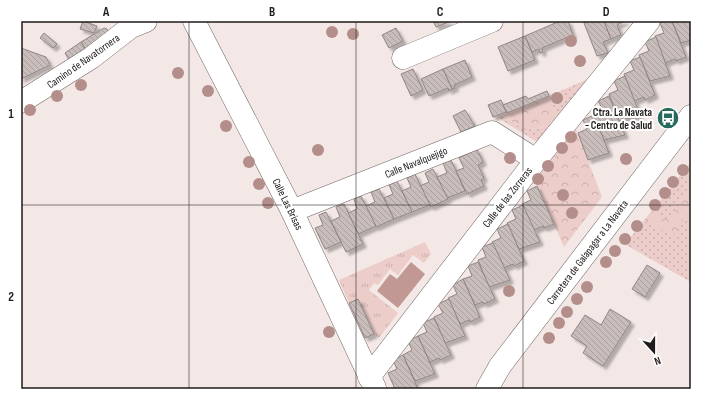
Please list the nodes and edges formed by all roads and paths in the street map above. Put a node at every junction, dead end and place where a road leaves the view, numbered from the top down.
1 (194, 21) edge
2 (492, 21) edge
3 (649, 21) edge
4 (130, 23) edge
5 (403, 58) dead end
6 (21, 102) edge
7 (691, 116) edge
8 (536, 160) junction
9 (292, 212) junction
10 (372, 383) edge
11 (486, 389) edge

1 - 9 street, Calle Las Brisas
2 - 5 street
3 - 8 street, Calle de las Zorreras
4 - 6 street, Camino de Navatornera
7 - 11 street, Carretera de Galapagar a La Navata
8 - 9 street, Calle Navalquejigo
8 - 10 street, Calle de las Zorreras
9 - 10 street, Calle Las Brisas

